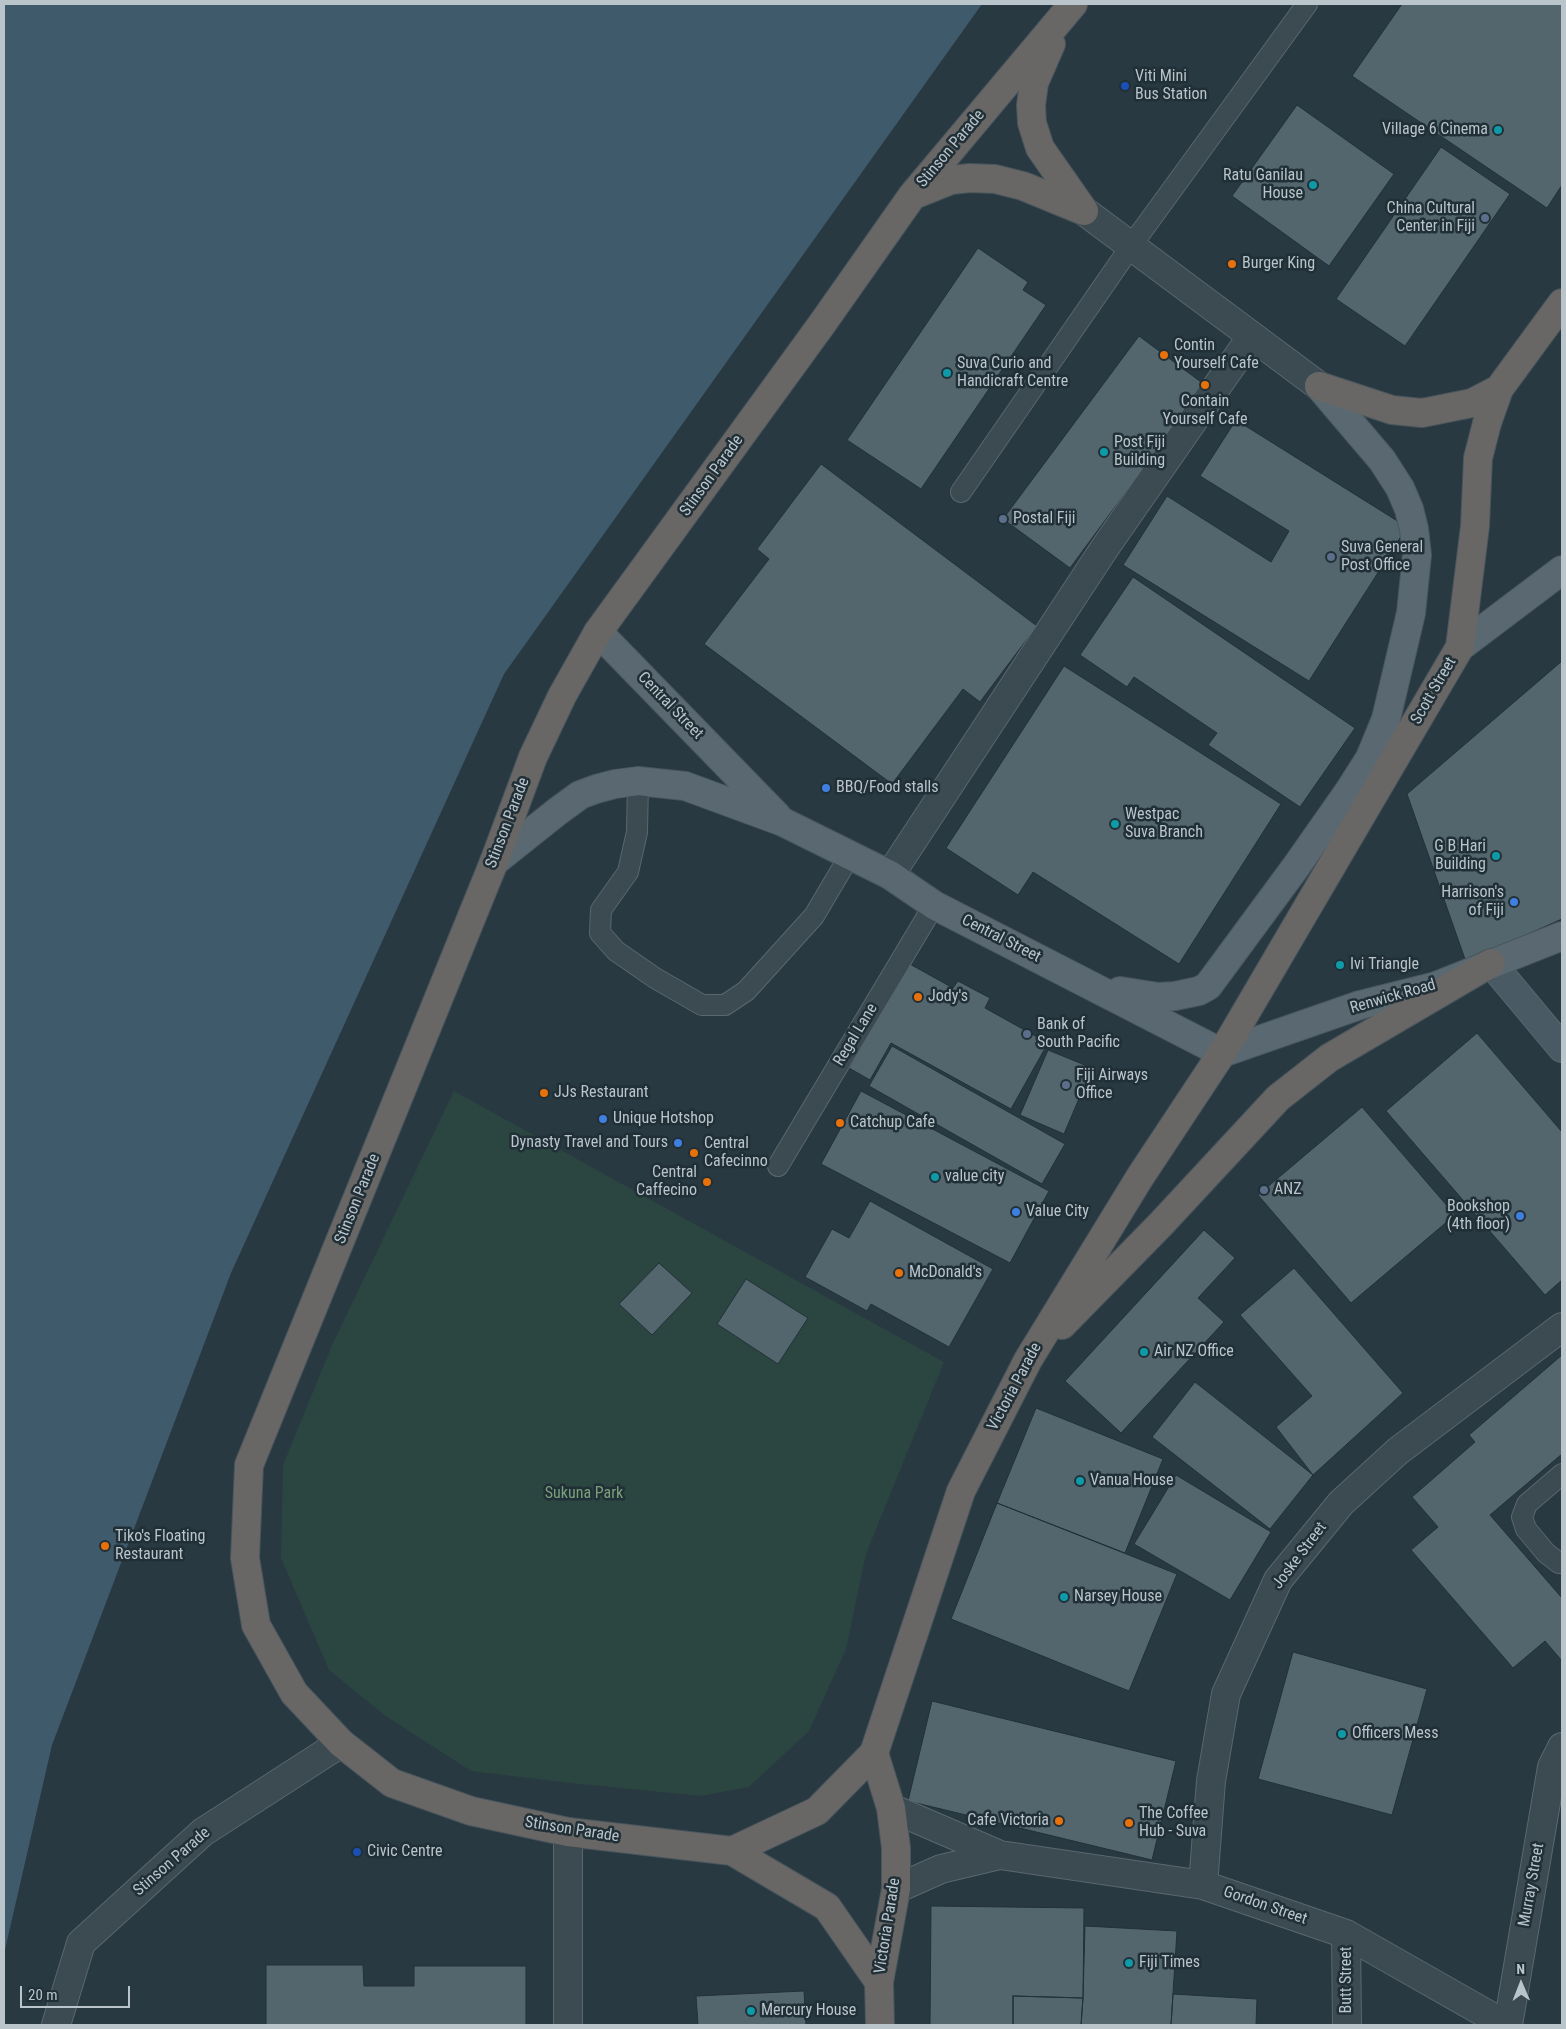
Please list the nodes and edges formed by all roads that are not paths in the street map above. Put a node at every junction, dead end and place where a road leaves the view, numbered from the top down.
1 (1073, 4) edge
2 (1307, 4) edge
3 (912, 196) junction
4 (1084, 211) junction
5 (1131, 246) junction
6 (1562, 303) edge
7 (1252, 336) junction
8 (1319, 386) junction
9 (1499, 389) junction
10 (961, 492) dead end
11 (1562, 570) edge
12 (598, 632) junction
13 (1460, 647) junction
14 (638, 781) junction
15 (783, 822) junction
16 (850, 856) junction
17 (494, 862) junction
18 (890, 875) junction
19 (934, 905) junction
20 (1562, 936) edge
21 (1491, 963) junction
22 (1091, 985) junction
23 (1562, 1048) edge
24 (1222, 1053) junction
25 (778, 1166) dead end
26 (1562, 1326) edge
27 (1028, 1360) junction
28 (1562, 1474) edge
29 (1562, 1562) edge
30 (341, 1743) junction
31 (1562, 1747) edge
32 (874, 1753) junction
33 (891, 1808) junction
34 (568, 1832) junction
35 (732, 1851) junction
36 (1000, 1855) junction
37 (1203, 1885) junction
38 (896, 1889) junction
39 (827, 1907) joint
40 (1346, 1934) junction
41 (879, 1982) junction
42 (56, 2025) edge
43 (568, 2025) edge
44 (880, 2025) edge
45 (1347, 2025) edge
46 (1507, 2025) edge

1 - 3 highway, Stinson Parade
1 - 4 highway
2 - 5 lane
3 - 4 highway
3 - 12 highway, Stinson Parade
4 - 5 street
5 - 7 street
5 - 10 lane
6 - 9 highway, Scott Street
7 - 8 street
7 - 18 street
8 - 9 highway
8 - 22 main road
9 - 13 highway, Scott Street
11 - 13 main road
12 - 15 main road, Central Street
12 - 17 highway, Stinson Parade
13 - 24 highway, Scott Street
14 - 15 main road, Central Street
14 - 16 lane
14 - 17 main road, Central Street
15 - 16 main road, Central Street
16 - 18 main road, Central Street
17 - 30 highway, Stinson Parade
18 - 19 main road, Central Street
19 - 22 main road, Central Street
19 - 25 lane, Regal Lane
20 - 21 main road, Renwick Road
21 - 23 main road
21 - 24 main road, Renwick Road
21 - 27 highway
22 - 24 main road, Central Street
24 - 27 highway, Victoria Parade
26 - 37 street, Joske Street
27 - 32 highway, Victoria Parade
28 - 29 lane
30 - 34 highway, Stinson Parade
30 - 42 street, Stinson Parade
31 - 46 street, Murray Street
32 - 33 highway, Victoria Parade
32 - 35 highway, Victoria Parade
33 - 36 street, Gordon Street
33 - 38 highway, Victoria Parade
34 - 35 highway, Stinson Parade
34 - 43 street
35 - 39 highway, Stinson Parade
36 - 37 street, Gordon Street
36 - 38 street, Gordon Street
37 - 40 street, Gordon Street
38 - 41 highway, Victoria Parade
39 - 41 highway, Victoria Parade
40 - 45 street, Butt Street
40 - 46 street, Gordon Street
41 - 44 highway, Victoria Parade

